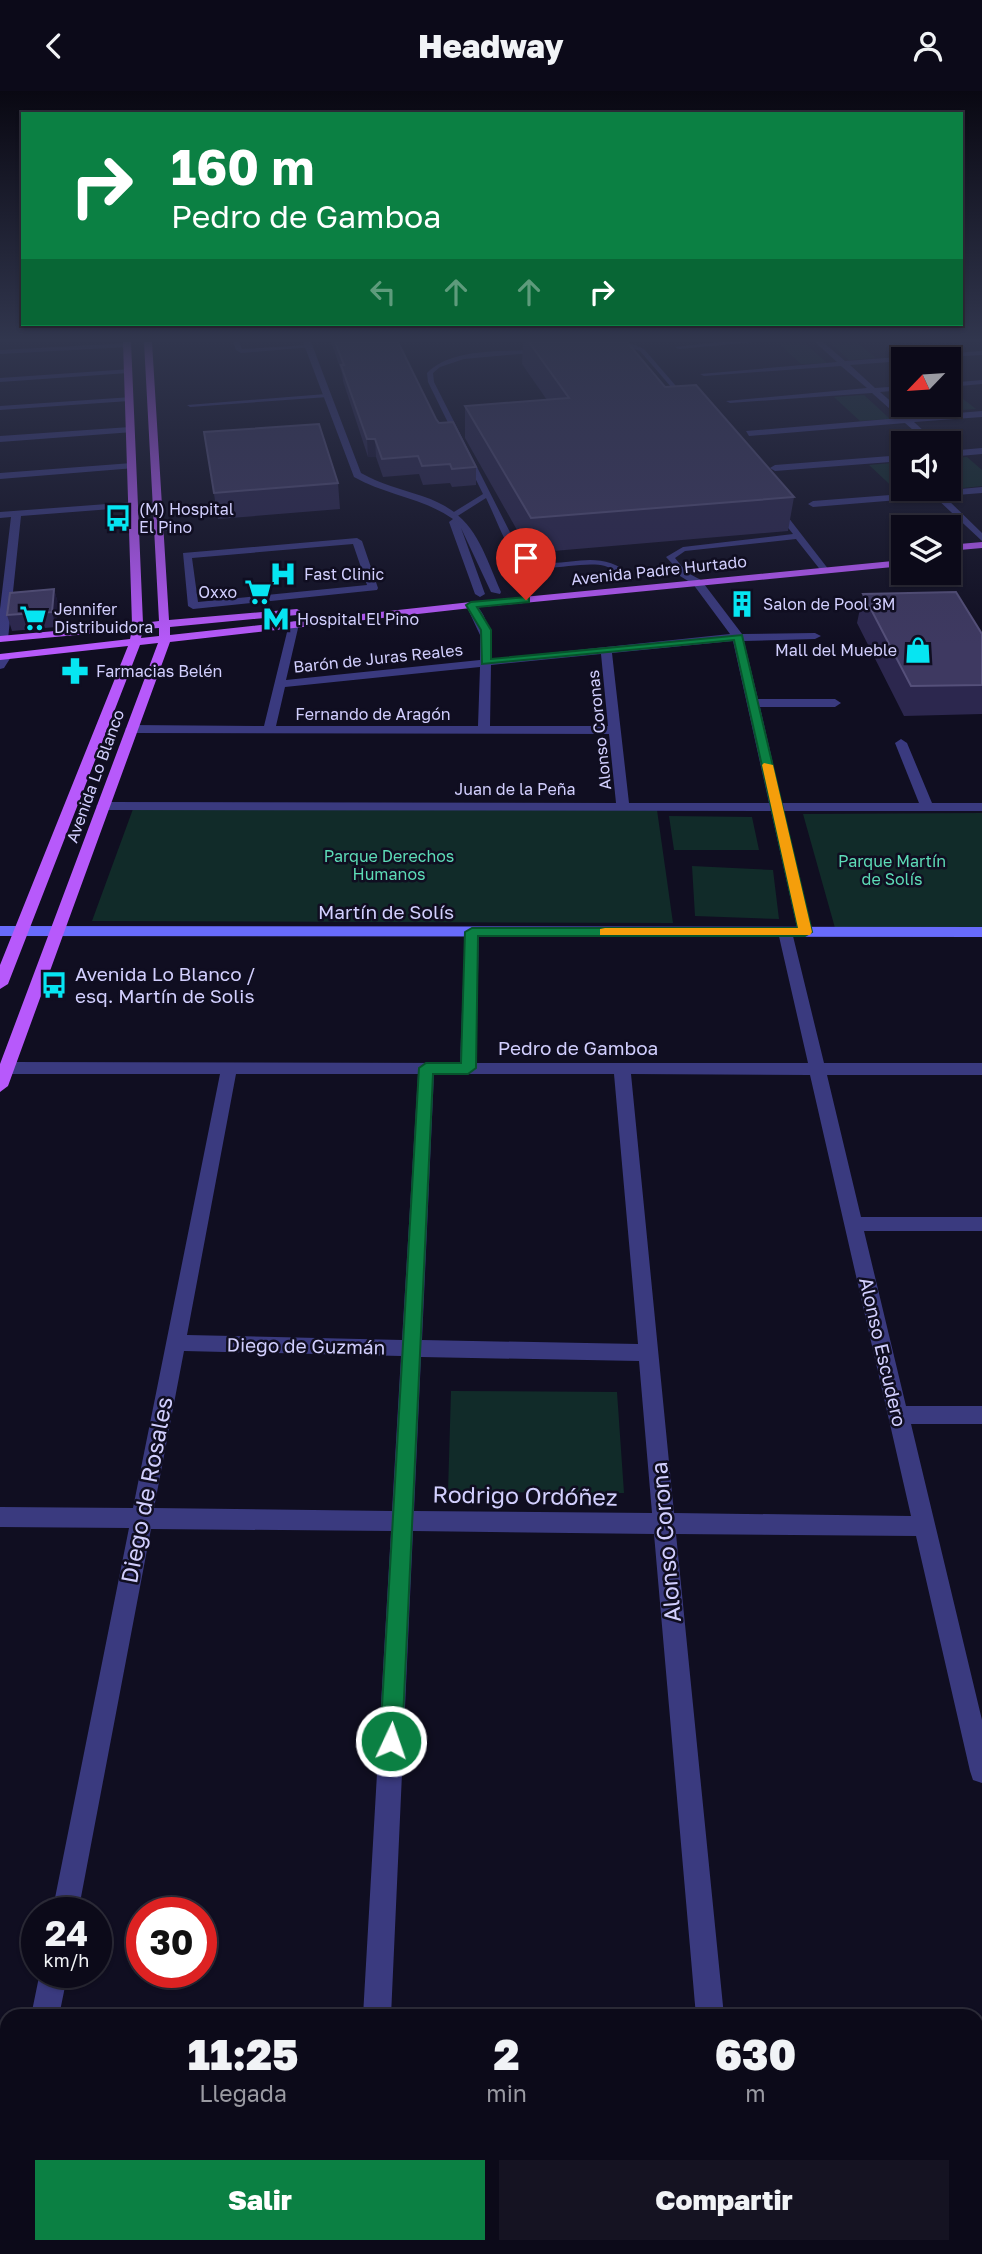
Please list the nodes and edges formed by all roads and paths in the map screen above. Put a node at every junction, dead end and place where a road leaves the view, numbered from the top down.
1 (131, 443) edge
2 (154, 443) edge
3 (344, 443) edge
4 (462, 443) edge
5 (982, 451) edge
6 (961, 453) edge
7 (891, 458) edge
8 (132, 466) junction
9 (775, 468) dead end
10 (0, 476) edge
11 (961, 490) edge
12 (982, 490) edge
13 (488, 494) junction
14 (891, 496) edge
15 (943, 501) edge
16 (813, 504) dead end
17 (134, 505) junction
18 (774, 506) edge
19 (16, 514) junction
20 (0, 515) edge
21 (453, 515) junction
22 (178, 527) dead end
23 (159, 529) junction
24 (800, 536) junction
25 (982, 538) edge
26 (357, 541) joint
27 (982, 545) edge
28 (961, 547) edge
29 (891, 554) edge
30 (961, 558) edge
31 (974, 558) dead end
32 (891, 563) edge
33 (822, 565) junction
34 (684, 574) junction
35 (4, 575) edge
36 (630, 579) junction
37 (696, 582) junction
38 (496, 592) junction
39 (480, 594) junction
40 (471, 605) junction
41 (165, 623) junction
42 (294, 624) junction
43 (138, 626) junction
44 (815, 636) dead end
45 (738, 637) junction
46 (1, 639) edge
47 (165, 640) junction
48 (135, 643) junction
49 (606, 650) junction
50 (2, 660) edge
51 (486, 662) junction
52 (280, 684) junction
53 (753, 703) junction
54 (835, 703) dead end
55 (131, 729) junction
56 (269, 729) junction
57 (484, 730) junction
58 (615, 730) junction
59 (901, 743) dead end
60 (103, 806) junction
61 (623, 807) junction
62 (777, 807) junction
63 (926, 807) junction
64 (982, 807) edge
65 (0, 931) edge
66 (21, 931) junction
67 (57, 931) junction
68 (472, 932) junction
69 (795, 932) junction
70 (982, 932) edge
71 (0, 984) edge
72 (7, 1068) junction
73 (229, 1068) junction
74 (426, 1068) junction
75 (468, 1068) junction
76 (622, 1069) junction
77 (817, 1069) junction
78 (982, 1069) edge
79 (0, 1086) edge
80 (853, 1223) junction
81 (982, 1224) edge
82 (174, 1343) junction
83 (412, 1348) junction
84 (648, 1353) junction
85 (898, 1415) junction
86 (982, 1415) edge
87 (0, 1517) edge
88 (142, 1518) junction
89 (403, 1521) junction
90 (664, 1523) junction
91 (924, 1526) junction
92 (982, 1771) edge
93 (68, 1897) edge
94 (51, 1988) edge
95 (46, 2009) edge
96 (377, 2009) edge
97 (709, 2009) edge

1 - 8 main road, Avenida Lo Blanco
2 - 23 main road, Avenida Lo Blanco
3 - 21 street
4 - 13 lane
5 - 6 street
7 - 9 street
8 - 10 street
8 - 17 main road, Avenida Lo Blanco
11 - 12 street
13 - 21 lane
13 - 36 lane
14 - 16 street
15 - 25 street
17 - 19 street
17 - 43 main road, Avenida Lo Blanco
18 - 24 lane
19 - 20 street
19 - 35 street
21 - 38 street
21 - 39 street
22 - 23 lane
23 - 41 main road, Avenida Lo Blanco
24 - 33 lane
24 - 34 lane
26 - 26 street
27 - 28 main road
29 - 33 main road, Avenida Padre Hurtado
30 - 31 main road
32 - 33 main road, Avenida Padre Hurtado
33 - 34 main road, Avenida Padre Hurtado
33 - 37 main road, Avenida Padre Hurtado
34 - 36 main road, Avenida Padre Hurtado
34 - 37 street, Alonso Escudero
35 - 46 street
36 - 38 main road, Avenida Padre Hurtado
37 - 40 main road, Avenida Padre Hurtado
37 - 45 street, Alonso Escudero
38 - 39 main road, Avenida Padre Hurtado
39 - 41 main road, Avenida Padre Hurtado
40 - 42 main road, Avenida Padre Hurtado
40 - 51 street
41 - 43 main road, Avenida Padre Hurtado
41 - 47 main road, Avenida Lo Blanco
42 - 47 main road, Avenida Padre Hurtado
42 - 52 street
43 - 46 main road, Avenida Padre Hurtado
43 - 48 main road, Avenida Lo Blanco
44 - 45 street, Barón de Juras Reales
45 - 49 street, Barón de Juras Reales
45 - 53 street, Alonso Escudero
47 - 48 main road, Avenida Padre Hurtado
47 - 55 main road, Avenida Lo Blanco
48 - 50 main road, Avenida Padre Hurtado
48 - 66 main road, Avenida Lo Blanco
49 - 51 street, Barón de Juras Reales
49 - 58 street, Alonso Coronas
51 - 52 street, Barón de Juras Reales
51 - 57 street
52 - 56 street
53 - 54 street
53 - 62 street, Alonso Escudero
55 - 56 street, Fernando de Aragón
55 - 60 main road, Avenida Lo Blanco
56 - 57 street, Fernando de Aragón
57 - 58 street, Fernando de Aragón
58 - 61 street, Alonso Coronas
59 - 63 street
60 - 61 street, Juan de la Peña
60 - 67 main road, Avenida Lo Blanco
61 - 62 street, Juan de la Peña
62 - 63 street, Juan de la Peña
62 - 69 street, Alonso Escudero
63 - 64 street, Juan de la Peña
65 - 66 street, Martín de Solís
66 - 67 street, Martín de Solís
66 - 71 main road, Avenida Lo Blanco
67 - 68 street, Martín de Solís
67 - 72 main road, Avenida Lo Blanco
68 - 69 street, Martín de Solís
68 - 75 street
69 - 70 street, Martín de Solís
69 - 77 street, Alonso Escudero
72 - 73 street, Pedro de Gamboa
72 - 79 main road, Avenida Lo Blanco
73 - 74 street, Pedro de Gamboa
73 - 82 street, Diego de Rosales
74 - 75 street, Pedro de Gamboa
74 - 83 street
75 - 76 street, Pedro de Gamboa
76 - 77 street, Pedro de Gamboa
76 - 84 street, Alonso Corona
77 - 78 street, Pedro de Gamboa
77 - 80 street, Alonso Escudero
80 - 81 street
80 - 85 street, Alonso Escudero
82 - 83 street, Diego de Guzmán
82 - 88 street, Diego de Rosales
83 - 84 street, Diego de Guzmán
83 - 89 street
84 - 90 street, Alonso Corona
85 - 86 street
85 - 91 street, Alonso Escudero
87 - 88 street, Rodrigo Ordóñez
88 - 89 street, Rodrigo Ordóñez
88 - 93 street, Diego de Rosales
89 - 90 street, Rodrigo Ordóñez
89 - 96 street
90 - 91 street, Rodrigo Ordóñez
90 - 97 street, Alonso Corona
91 - 92 street, Alonso Escudero
94 - 95 street

